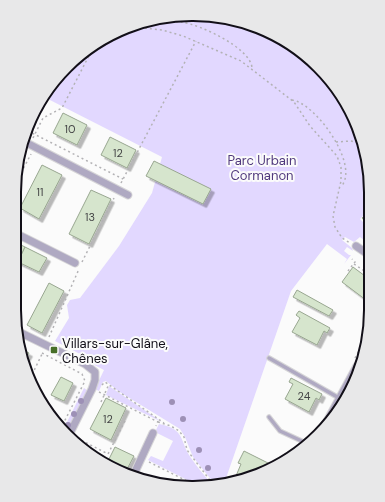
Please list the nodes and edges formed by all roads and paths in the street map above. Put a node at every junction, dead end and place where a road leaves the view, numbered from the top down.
1 (168, 22) edge
2 (144, 28) edge
3 (196, 41) junction
4 (89, 55) edge
5 (252, 68) junction
6 (292, 100) junction
7 (32, 133) edge
8 (35, 134) junction
9 (336, 142) junction
10 (356, 142) edge
11 (28, 144) edge
12 (32, 146) junction
13 (22, 170) edge
14 (123, 179) junction
15 (340, 185) junction
16 (118, 190) junction
17 (128, 194) dead end
18 (21, 236) edge
19 (356, 246) joint
20 (364, 252) edge
21 (352, 259) dead end
22 (75, 263) dead end
23 (354, 264) junction
24 (364, 270) edge
25 (348, 271) dead end
26 (22, 334) edge
27 (45, 346) junction
28 (42, 353) junction
29 (269, 358) dead end
30 (33, 372) edge
31 (108, 384) junction
32 (104, 395) junction
33 (340, 398) edge
34 (101, 402) dead end
35 (269, 417) dead end
36 (126, 419) dead end
37 (158, 422) junction
38 (64, 423) edge
39 (164, 423) junction
40 (71, 431) edge
41 (153, 433) joint
42 (82, 440) edge
43 (302, 441) edge
44 (104, 452) junction
45 (102, 455) edge
46 (142, 458) junction
47 (135, 471) edge
48 (210, 480) edge
49 (187, 481) edge

1 - 5 path
2 - 3 path
3 - 5 path
3 - 14 path
4 - 8 path
5 - 6 path
6 - 9 path
6 - 15 path
7 - 8 path
8 - 12 path
8 - 14 path
9 - 10 path
9 - 15 path
11 - 12 street
12 - 13 path
12 - 16 street
14 - 16 path
15 - 19 path
16 - 17 street
16 - 27 path
18 - 22 street
19 - 20 street
21 - 23 path
23 - 24 path
23 - 25 path
26 - 27 street
27 - 28 path
27 - 40 street
28 - 30 path
28 - 38 path
29 - 33 lane
31 - 32 path
31 - 32 path
31 - 39 path
32 - 34 path
32 - 37 path
35 - 43 lane
36 - 44 path
37 - 39 path
37 - 41 path
39 - 48 path
41 - 46 street
42 - 44 path
44 - 45 path
46 - 47 street
46 - 49 path

